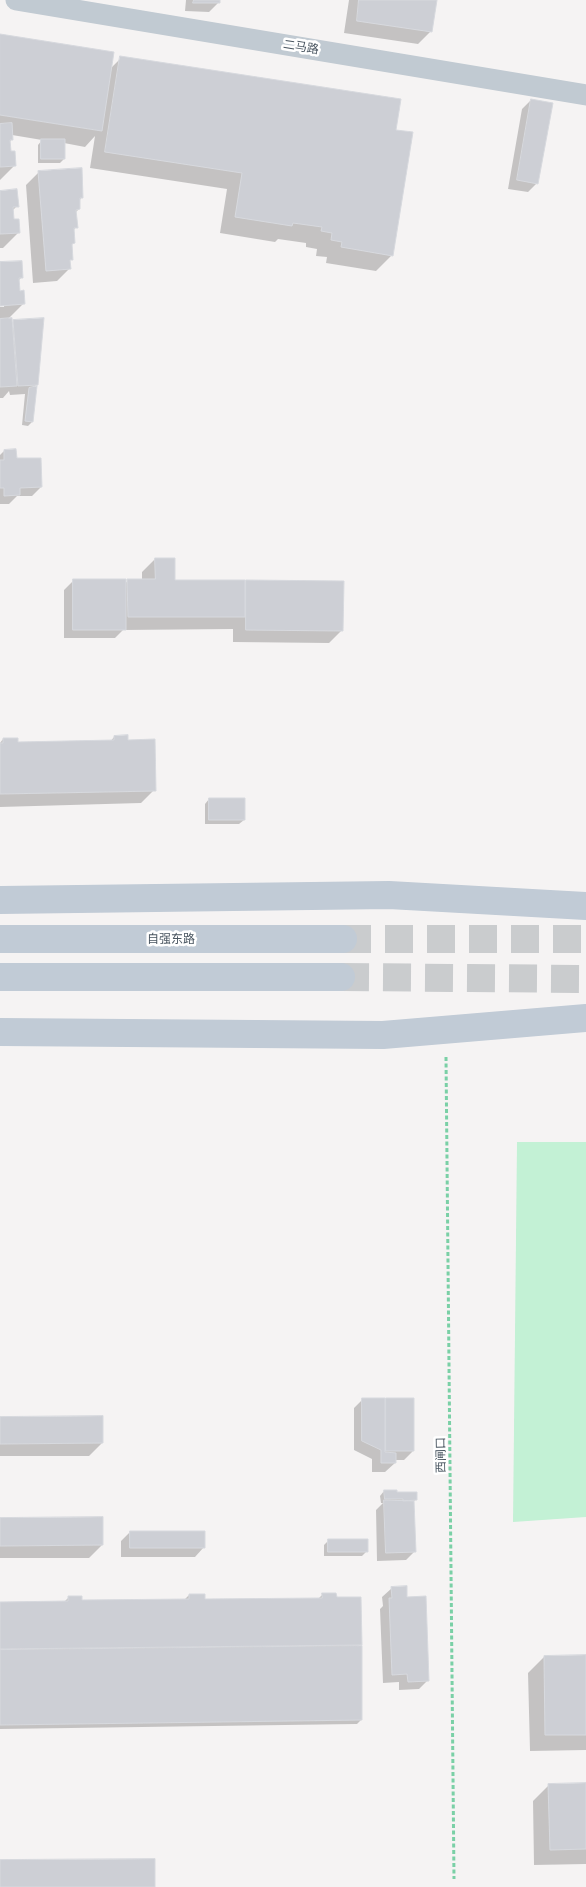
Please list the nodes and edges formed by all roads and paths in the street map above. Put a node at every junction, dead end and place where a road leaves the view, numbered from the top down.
1 (16, 0) edge
2 (586, 95) edge
3 (0, 900) edge
4 (586, 906) edge
5 (343, 938) tunnel mouth
6 (0, 939) edge
7 (0, 977) edge
8 (342, 977) tunnel mouth
9 (586, 1018) edge
10 (445, 1030) junction
11 (0, 1032) edge
12 (454, 1879) dead end

1 - 2 street, 二马路
3 - 4 main road
5 - 6 main road, 自强东路
7 - 8 main road
9 - 10 main road
10 - 11 main road
10 - 12 path, 西闸口

